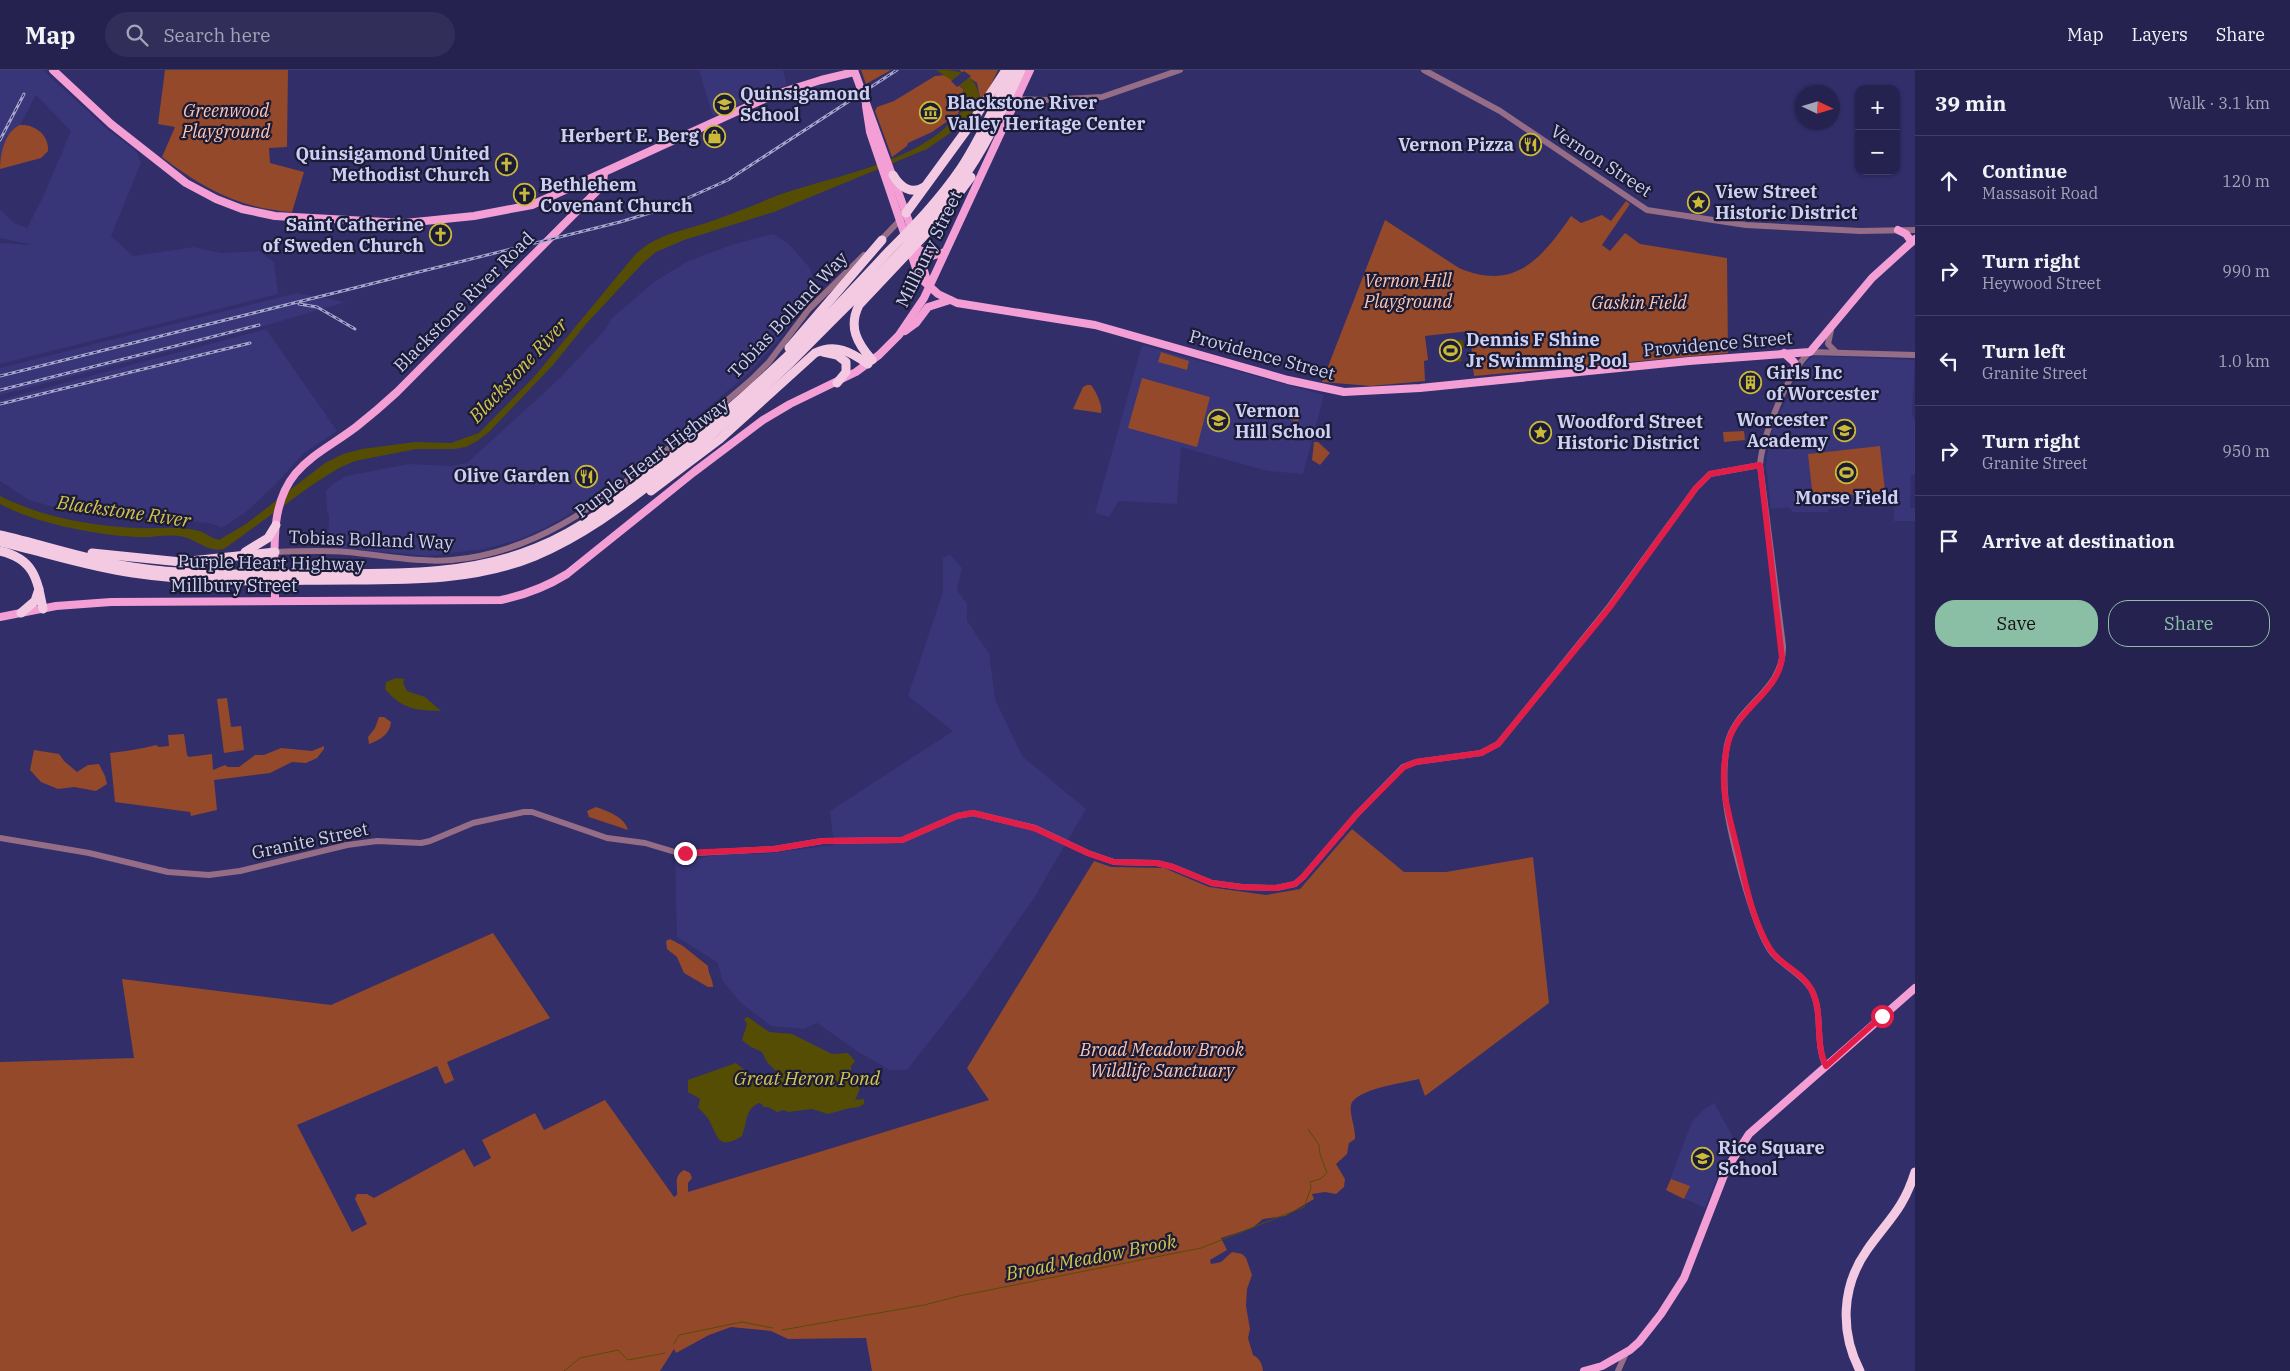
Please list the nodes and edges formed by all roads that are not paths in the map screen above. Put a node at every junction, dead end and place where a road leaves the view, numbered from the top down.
1 (53, 70) edge
2 (1006, 70) edge
3 (1012, 70) edge
4 (1022, 70) edge
5 (1030, 70) edge
6 (1180, 70) edge
7 (1424, 70) edge
8 (854, 71) edge
9 (1012, 90) junction
10 (1016, 99) junction
11 (604, 173) junction
12 (889, 176) junction
13 (927, 185) junction
14 (907, 216) junction
15 (900, 223) junction
16 (1898, 230) junction
17 (1915, 230) edge
18 (882, 240) junction
19 (1913, 240) edge
20 (918, 249) junction
21 (945, 252) junction
22 (929, 286) junction
23 (950, 300) junction
24 (1832, 327) junction
25 (899, 335) junction
26 (815, 352) junction
27 (1810, 352) junction
28 (1836, 352) junction
29 (1784, 353) junction
30 (1915, 355) edge
31 (870, 362) junction
32 (1797, 370) junction
33 (837, 383) junction
34 (745, 397) junction
35 (1760, 465) junction
36 (601, 520) junction
37 (276, 525) junction
38 (0, 535) edge
39 (0, 542) edge
40 (32, 542) junction
41 (0, 551) edge
42 (275, 552) junction
43 (238, 556) junction
44 (39, 587) junction
45 (275, 596) junction
46 (43, 609) junction
47 (22, 613) junction
48 (0, 617) edge
49 (0, 838) edge
50 (1915, 988) edge
51 (1826, 1066) junction
52 (1915, 1172) edge
53 (1626, 1352) junction
54 (1608, 1366) edge
55 (1584, 1371) edge
56 (1616, 1371) edge
57 (1860, 1371) edge

1 - 11 main road
2 - 13 highway
3 - 34 highway, Purple Heart Highway
4 - 9 highway, Purple Heart Highway
5 - 10 main road, Millbury Street
6 - 10 street
7 - 16 street, Vernon Street
8 - 11 main road
8 - 12 main road
9 - 31 highway
9 - 36 highway, Purple Heart Highway
10 - 21 main road, Millbury Street
11 - 37 main road, Blackstone River Road
12 - 13 highway
12 - 14 main road
12 - 15 main road
13 - 14 highway
14 - 15 street, Tobias Bolland Way
14 - 20 main road
15 - 18 street, Tobias Bolland Way
15 - 22 main road
16 - 17 street, Vernon Street
16 - 19 main road
18 - 34 highway
18 - 42 street, Tobias Bolland Way
19 - 24 main road
20 - 21 main road
20 - 22 main road
21 - 22 main road, Millbury Street
22 - 23 main road, Providence Street
22 - 25 main road, Millbury Street
23 - 25 main road
23 - 29 main road, Providence Street
24 - 27 main road
24 - 28 street
25 - 31 main road, Millbury Street
26 - 31 highway
26 - 33 highway
26 - 36 highway
27 - 28 street, Providence Street
27 - 29 main road, Providence Street
27 - 32 street
28 - 30 street, Providence Street
29 - 32 main road
31 - 33 main road, Millbury Street
32 - 35 street
33 - 45 main road, Millbury Street
34 - 40 highway, Purple Heart Highway
35 - 49 street, Granite Street
35 - 51 street
36 - 39 highway, Purple Heart Highway
37 - 42 main road, Blackstone River Road
37 - 43 highway
38 - 40 highway, Purple Heart Highway
40 - 43 highway
41 - 44 highway
42 - 43 highway
42 - 45 main road, Blackstone River Road
44 - 46 highway
44 - 47 highway
45 - 46 main road, Millbury Street
46 - 47 main road, Millbury Street
47 - 48 main road, Millbury Street
50 - 51 main road
51 - 53 main road
52 - 57 highway
53 - 54 main road
53 - 56 street
54 - 55 main road
54 - 56 street

